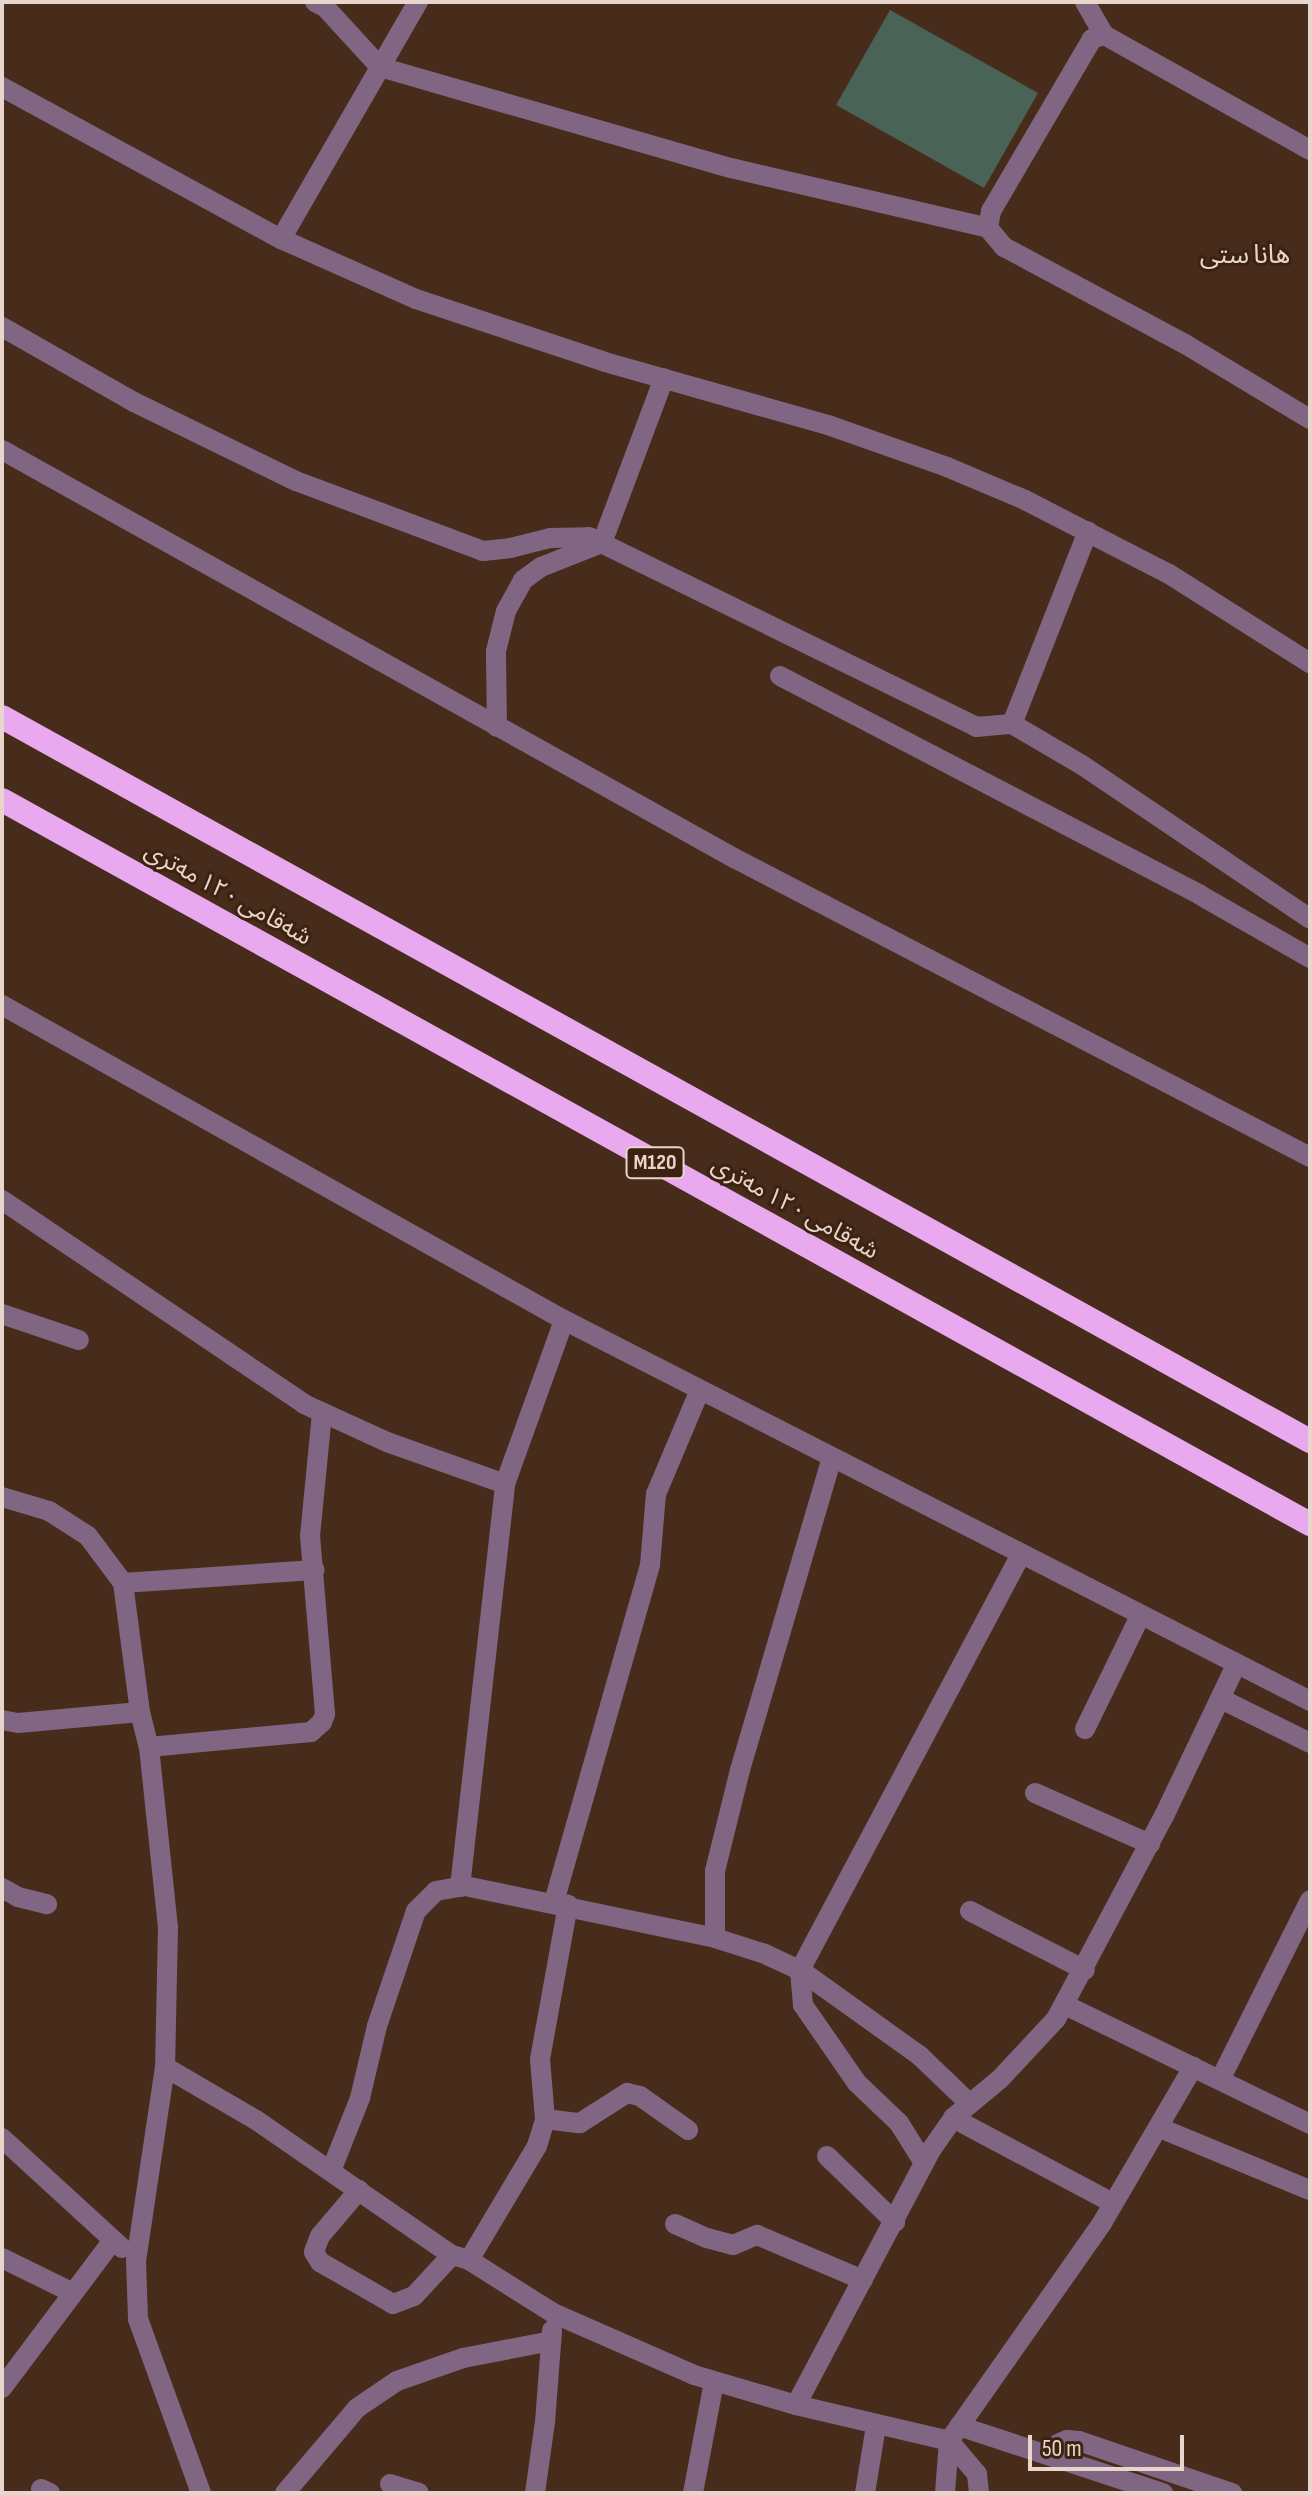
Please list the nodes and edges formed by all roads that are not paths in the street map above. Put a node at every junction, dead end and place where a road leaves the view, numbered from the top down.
1 (315, 2) edge
2 (418, 2) edge
3 (1085, 2) edge
4 (1104, 35) junction
5 (380, 67) junction
6 (2, 87) edge
7 (1310, 150) edge
8 (988, 228) junction
9 (281, 239) junction
10 (2, 327) edge
11 (664, 378) junction
12 (1310, 419) edge
13 (2, 450) edge
14 (1088, 531) junction
15 (602, 543) junction
16 (1310, 662) edge
17 (780, 676) dead end
18 (2, 717) edge
19 (1012, 724) junction
20 (497, 727) junction
21 (2, 800) edge
22 (1310, 919) edge
23 (1310, 958) edge
24 (2, 1005) edge
25 (1310, 1157) edge
26 (2, 1200) edge
27 (2, 1314) edge
28 (564, 1320) junction
29 (79, 1340) dead end
30 (700, 1390) junction
31 (322, 1413) junction
32 (1310, 1441) edge
33 (832, 1458) junction
34 (505, 1484) junction
35 (2, 1497) edge
36 (1310, 1524) edge
37 (1021, 1555) junction
38 (315, 1570) junction
39 (123, 1583) junction
40 (1140, 1616) junction
41 (1236, 1665) junction
42 (1221, 1699) junction
43 (1310, 1701) edge
44 (140, 1712) junction
45 (2, 1720) edge
46 (1085, 1729) dead end
47 (1310, 1743) edge
48 (149, 1747) junction
49 (1035, 1793) dead end
50 (1150, 1844) junction
51 (460, 1887) junction
52 (2, 1888) edge
53 (1310, 1900) edge
54 (47, 1904) dead end
55 (561, 1904) junction
56 (970, 1911) dead end
57 (715, 1938) junction
58 (800, 1970) junction
59 (1085, 1970) junction
60 (1065, 2005) junction
61 (165, 2067) junction
62 (1193, 2067) junction
63 (1220, 2080) junction
64 (970, 2104) junction
65 (953, 2118) junction
66 (545, 2119) junction
67 (1310, 2124) edge
68 (1160, 2128) junction
69 (688, 2130) dead end
70 (2, 2138) edge
71 (827, 2156) dead end
72 (924, 2163) junction
73 (331, 2171) junction
74 (359, 2190) junction
75 (1310, 2190) edge
76 (1113, 2203) junction
77 (895, 2222) junction
78 (675, 2224) dead end
79 (113, 2240) junction
80 (460, 2257) junction
81 (2, 2258) edge
82 (136, 2261) junction
83 (863, 2280) junction
84 (71, 2292) junction
85 (553, 2313) junction
86 (551, 2341) junction
87 (714, 2382) junction
88 (2, 2388) edge
89 (796, 2405) junction
90 (876, 2426) junction
91 (954, 2434) junction
92 (1051, 2456) junction
93 (390, 2484) dead end
94 (201, 2493) edge
95 (285, 2493) edge
96 (419, 2493) edge
97 (535, 2493) edge
98 (693, 2493) edge
99 (865, 2493) edge
100 (945, 2493) edge
101 (979, 2493) edge
102 (1163, 2493) edge
103 (1232, 2493) edge

1 - 5 street
2 - 5 street
3 - 4 street
4 - 7 street
4 - 8 street
5 - 8 street
5 - 9 street
6 - 9 street
8 - 12 street
9 - 11 street
10 - 15 street
11 - 14 street
11 - 15 street
13 - 20 street
14 - 16 street
14 - 19 street
15 - 19 street
15 - 20 street
17 - 23 street
18 - 32 highway, شەقامی ١٢٠ مەتری
19 - 22 street
20 - 25 street
21 - 36 highway, شەقامی ١٢٠ مەتری / M120
24 - 28 street
26 - 31 street
27 - 29 street
28 - 30 street
28 - 34 street
30 - 33 street
30 - 55 street
31 - 34 street
31 - 38 street
33 - 37 street
33 - 57 street
34 - 51 street
35 - 39 street
37 - 40 street
37 - 58 street
38 - 39 street
38 - 48 street
39 - 44 street
40 - 41 street
40 - 46 street
41 - 42 street
41 - 43 street
42 - 47 street
42 - 50 street
44 - 45 street
44 - 48 street
48 - 61 street
49 - 50 street
50 - 59 street
51 - 55 street
51 - 73 street
52 - 54 street
53 - 63 street
55 - 57 street
55 - 66 street
56 - 59 street
57 - 58 street
58 - 64 street
58 - 72 street
59 - 60 street
60 - 62 street
60 - 64 street
61 - 73 street
61 - 82 street
62 - 63 street
62 - 68 street
63 - 67 street
64 - 65 street
65 - 72 street
65 - 76 street
66 - 69 street
66 - 80 street
68 - 75 street
68 - 76 street
70 - 79 street
71 - 77 street
72 - 77 street
73 - 74 street
74 - 80 street
74 - 80 street
76 - 91 street
77 - 83 street
78 - 83 street
79 - 82 street
79 - 84 street
80 - 85 street
81 - 84 street
82 - 94 street
83 - 89 street
84 - 88 street
85 - 86 street
85 - 87 street
86 - 95 street
86 - 97 street
87 - 89 street
87 - 98 street
89 - 90 street
90 - 91 street
90 - 99 street
91 - 92 street
91 - 100 street
91 - 101 street
92 - 102 street
92 - 103 street
93 - 96 street

